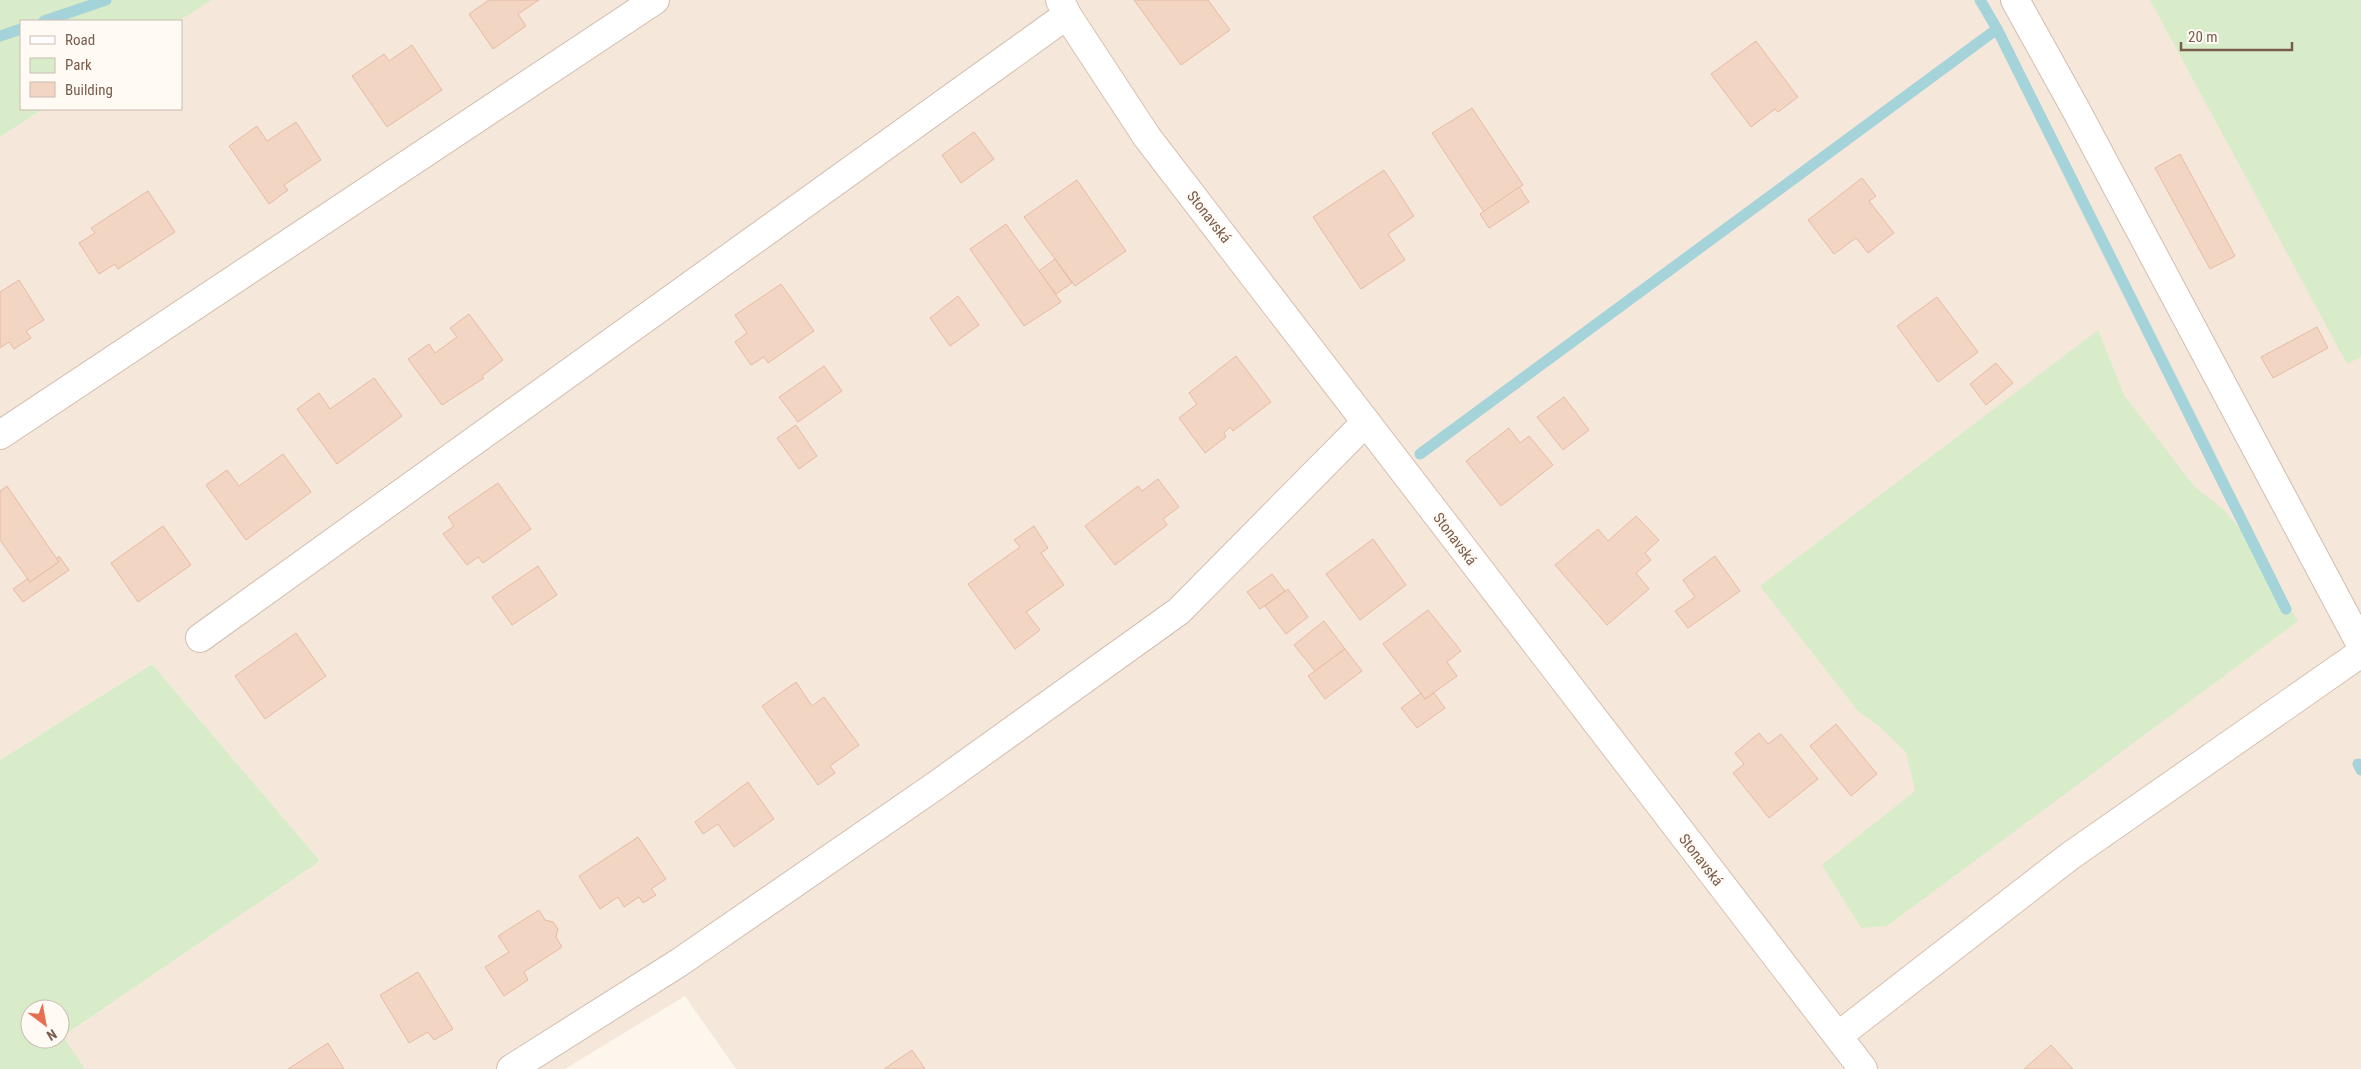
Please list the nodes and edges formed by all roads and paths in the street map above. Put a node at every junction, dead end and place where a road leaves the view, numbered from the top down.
1 (655, 0) edge
2 (2015, 0) edge
3 (1063, 7) edge
4 (1366, 422) junction
5 (0, 435) edge
6 (200, 638) dead end
7 (2361, 645) edge
8 (2361, 653) edge
9 (1838, 1036) junction
10 (511, 1069) edge
11 (1863, 1069) edge

1 - 5 street
2 - 7 street
3 - 4 street, Stonavská
3 - 6 street
4 - 9 street, Stonavská
4 - 10 street
8 - 9 street
9 - 11 street, Stonavská

